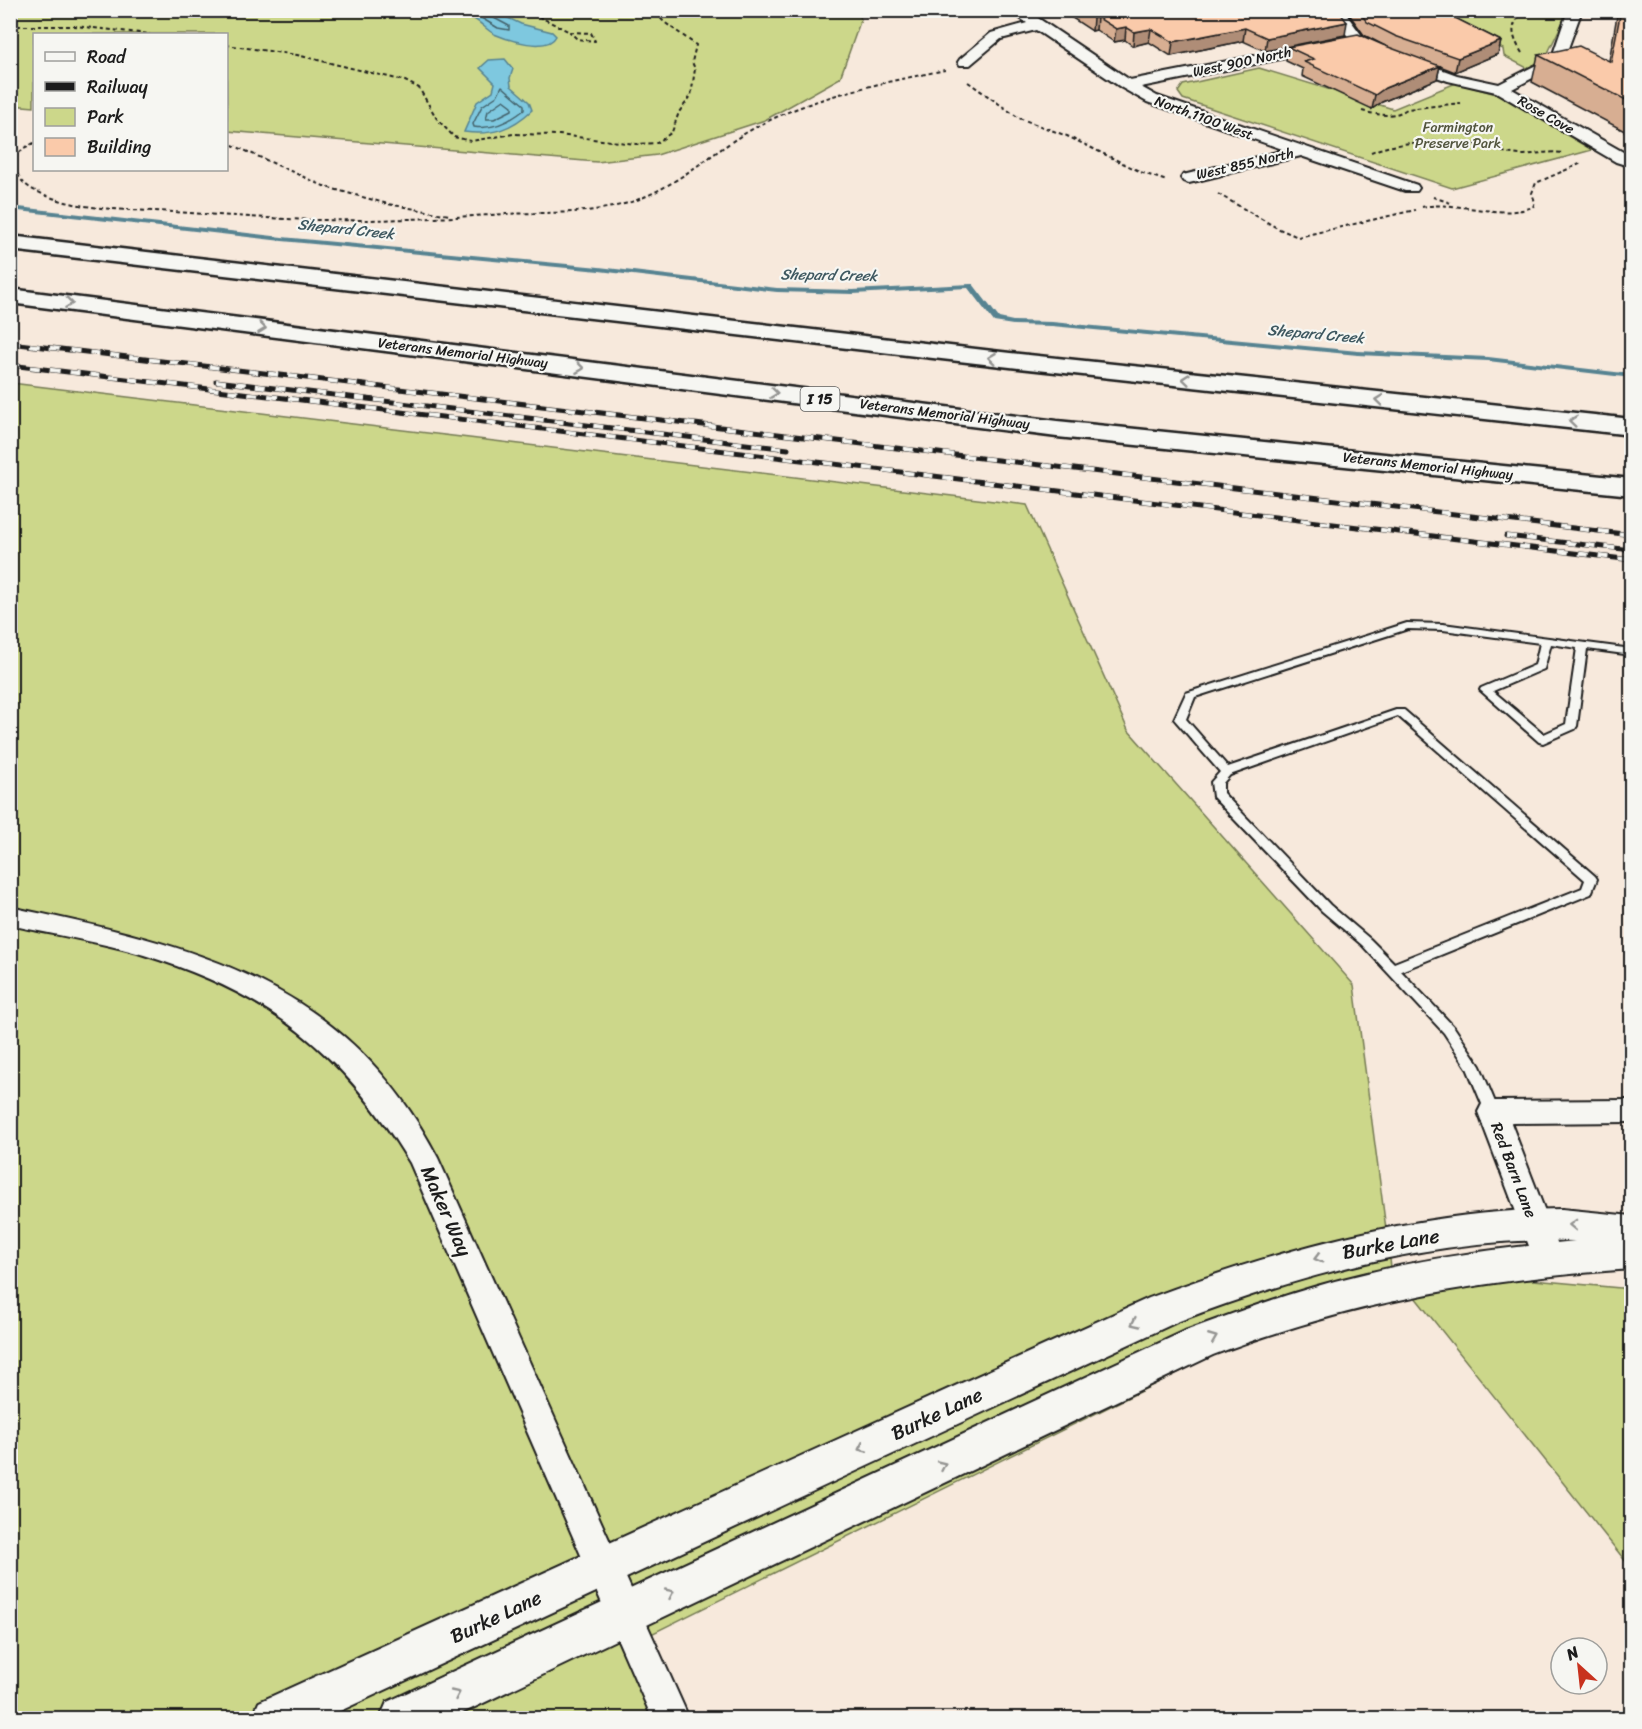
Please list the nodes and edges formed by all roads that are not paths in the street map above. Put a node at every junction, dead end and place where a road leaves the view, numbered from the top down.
1 (1016, 10) edge
2 (1335, 10) edge
3 (1575, 10) edge
4 (1037, 25) junction
5 (1347, 42) junction
6 (965, 62) dead end
7 (1126, 86) junction
8 (1501, 89) junction
9 (1301, 151) junction
10 (1632, 162) edge
11 (1190, 178) dead end
12 (1411, 188) dead end
13 (10, 243) edge
14 (10, 296) edge
15 (1632, 427) edge
16 (1632, 487) edge
17 (1546, 642) junction
18 (1582, 647) junction
19 (1632, 652) edge
20 (1226, 772) junction
21 (10, 916) edge
22 (1392, 969) junction
23 (1632, 1111) edge
24 (1492, 1112) junction
25 (1632, 1232) edge
26 (1542, 1241) junction
27 (1632, 1253) edge
28 (603, 1567) junction
29 (624, 1614) junction
30 (275, 1719) edge
31 (403, 1719) edge
32 (671, 1719) edge

1 - 4 street, North 1100 West
2 - 5 street
3 - 8 street, Rose Cove
4 - 6 street
4 - 7 street, North 1100 West
5 - 7 street, West 900 North
5 - 8 street
7 - 9 street, North 1100 West
8 - 10 street, Rose Cove
9 - 11 street, West 855 North
9 - 12 street, North 1100 West
15 -> 13 highway
14 -> 16 highway, Veterans Memorial Highway / I 15
17 - 18 lane
17 - 18 lane
17 - 20 lane
18 - 19 lane
20 - 22 lane
20 - 22 lane
21 - 28 street, Maker Way
22 - 24 lane
23 - 24 street, Red Barn Lane
24 - 26 street, Red Barn Lane
25 -> 26 street, Burke Lane
26 - 27 street, Burke Lane
26 -> 28 street, Burke Lane
29 -> 26 street, Burke Lane
28 - 29 street, Maker Way
28 - 30 street, Burke Lane
31 -> 29 street, Burke Lane
29 - 32 street, Maker Way

